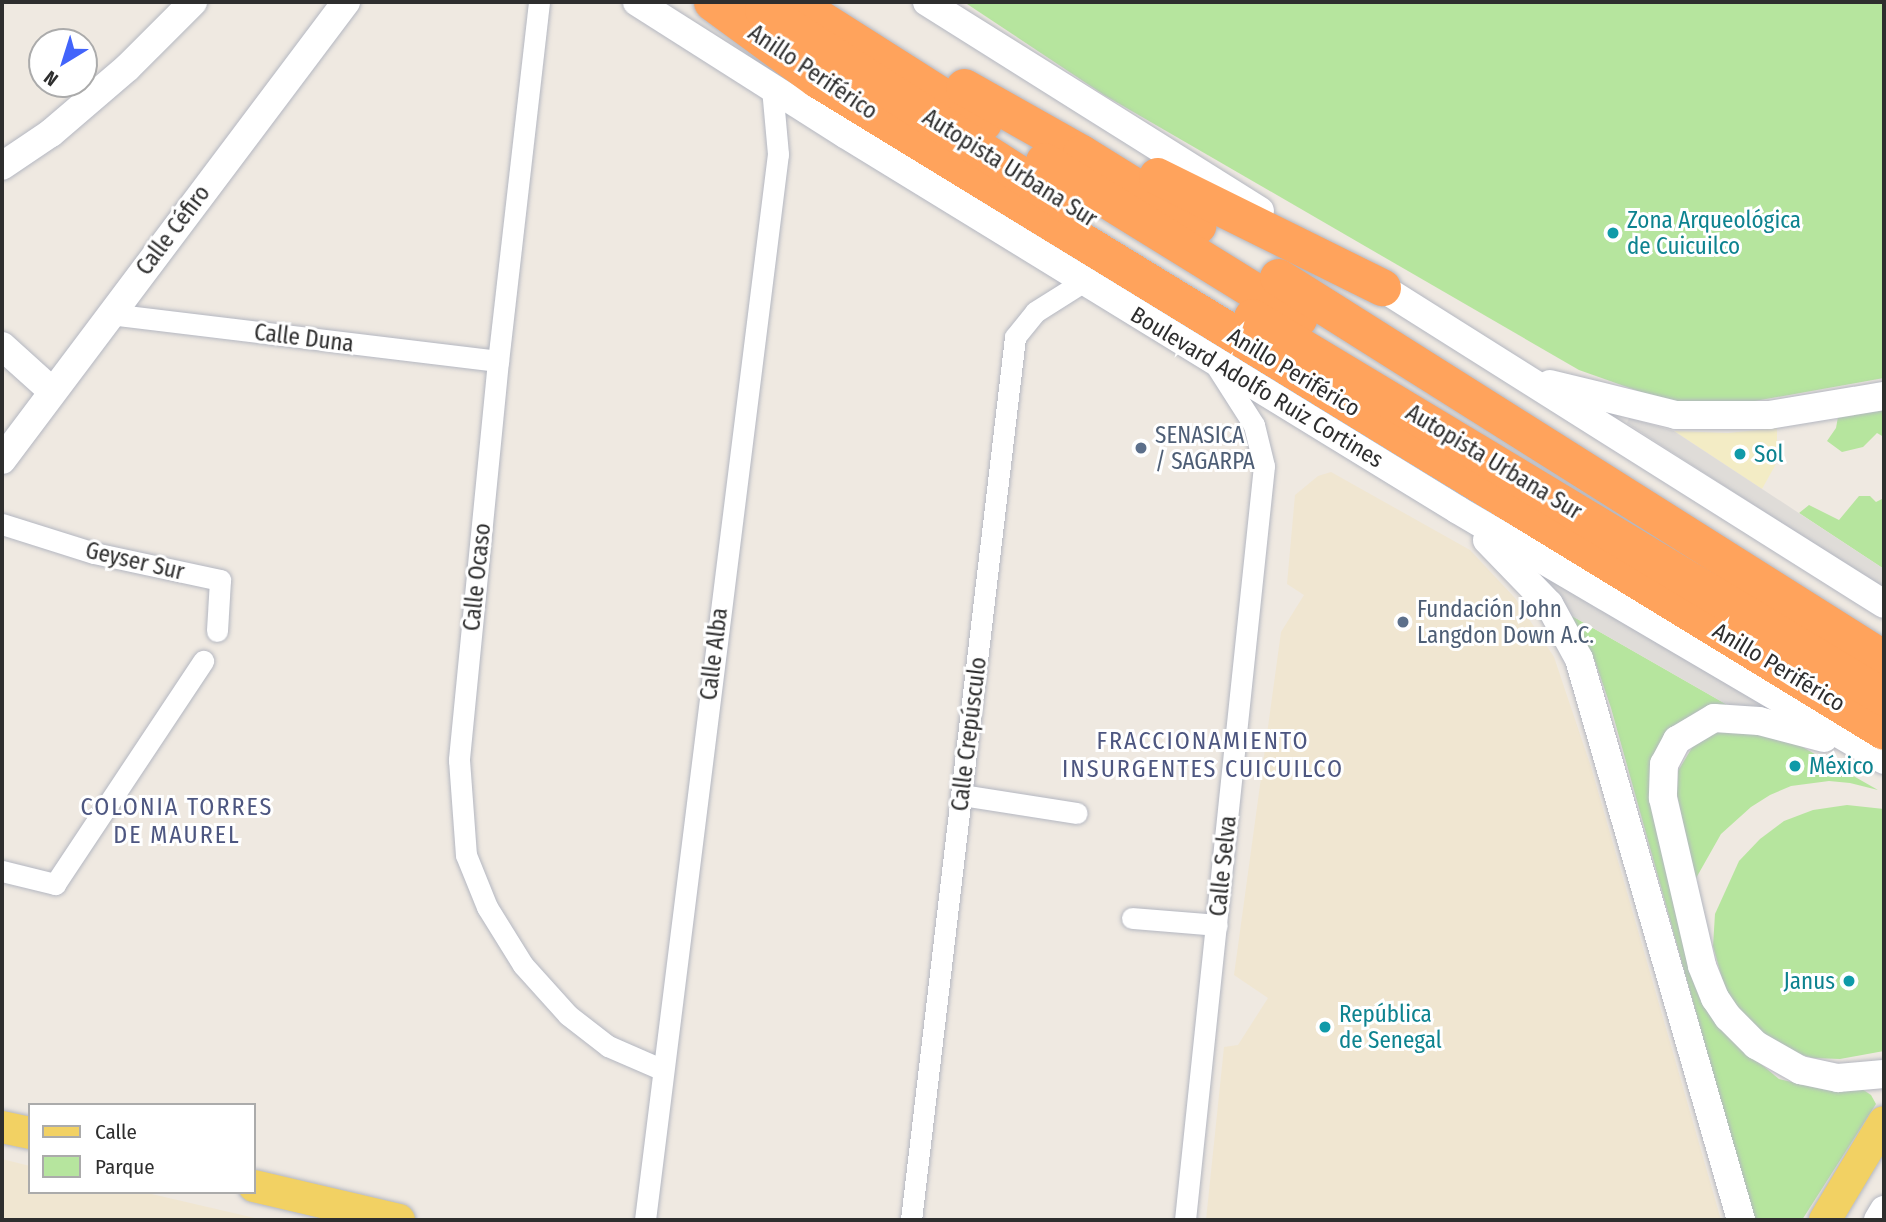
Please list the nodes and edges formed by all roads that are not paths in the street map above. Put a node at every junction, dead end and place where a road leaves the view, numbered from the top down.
1 (193, 2) edge
2 (345, 2) edge
3 (539, 2) edge
4 (637, 2) edge
5 (712, 2) edge
6 (750, 2) edge
7 (794, 2) edge
8 (826, 2) edge
9 (927, 2) edge
10 (887, 43) junction
11 (772, 88) junction
12 (2, 166) edge
13 (1084, 281) junction
14 (1382, 287) junction
15 (110, 314) junction
16 (2, 346) edge
17 (1211, 358) junction
18 (498, 362) junction
19 (1521, 377) junction
20 (52, 391) junction
21 (1884, 396) edge
22 (2, 460) edge
23 (1458, 510) junction
24 (2, 524) edge
25 (1884, 604) edge
26 (217, 631) dead end
27 (1884, 659) edge
28 (203, 661) dead end
29 (1884, 677) edge
30 (1884, 697) edge
31 (1880, 748) edge
32 (962, 795) junction
33 (1077, 813) dead end
34 (2, 871) edge
35 (1132, 918) dead end
36 (1217, 925) junction
37 (661, 1069) junction
38 (1884, 1074) edge
39 (1884, 1122) edge
40 (2, 1127) edge
41 (28, 1133) edge
42 (256, 1186) edge
43 (1884, 1210) edge
44 (399, 1220) edge
45 (645, 1220) edge
46 (911, 1220) edge
47 (1185, 1220) edge
48 (1741, 1220) edge
49 (1825, 1220) edge
50 (1878, 1220) edge

1 - 12 main road
2 - 15 main road, Calle Céfiro
3 - 18 street, Calle Ocaso
4 - 11 main road, Boulevard Adolfo Ruiz Cortines
5 - 31 highway, Anillo Periférico
6 - 30 highway, Autopista Urbana Sur
7 - 29 highway, Autopista Urbana Sur
8 - 10 highway
9 - 14 main road
10 - 14 highway
10 - 27 highway
11 - 13 main road, Boulevard Adolfo Ruiz Cortines
11 - 37 street, Calle Alba
13 - 17 main road, Boulevard Adolfo Ruiz Cortines
13 - 32 street, Calle Crepúsculo
14 - 19 main road
15 - 18 street, Calle Duna
15 - 20 main road, Calle Céfiro
16 - 20 main road
17 - 23 main road, Boulevard Adolfo Ruiz Cortines
17 - 36 street, Calle Selva
18 - 37 street, Calle Ocaso
19 - 21 main road
19 - 25 main road
20 - 22 main road, Calle Céfiro
23 - 31 main road, Boulevard Adolfo Ruiz Cortines
23 - 48 main road
24 - 26 street, Geyser Sur
28 - 34 street
31 - 38 main road
32 - 33 street
32 - 46 street, Calle Crepúsculo
35 - 36 street
36 - 47 street, Calle Selva
37 - 45 street, Calle Alba
39 - 49 main road
40 - 41 main road
42 - 44 main road
43 - 50 main road

